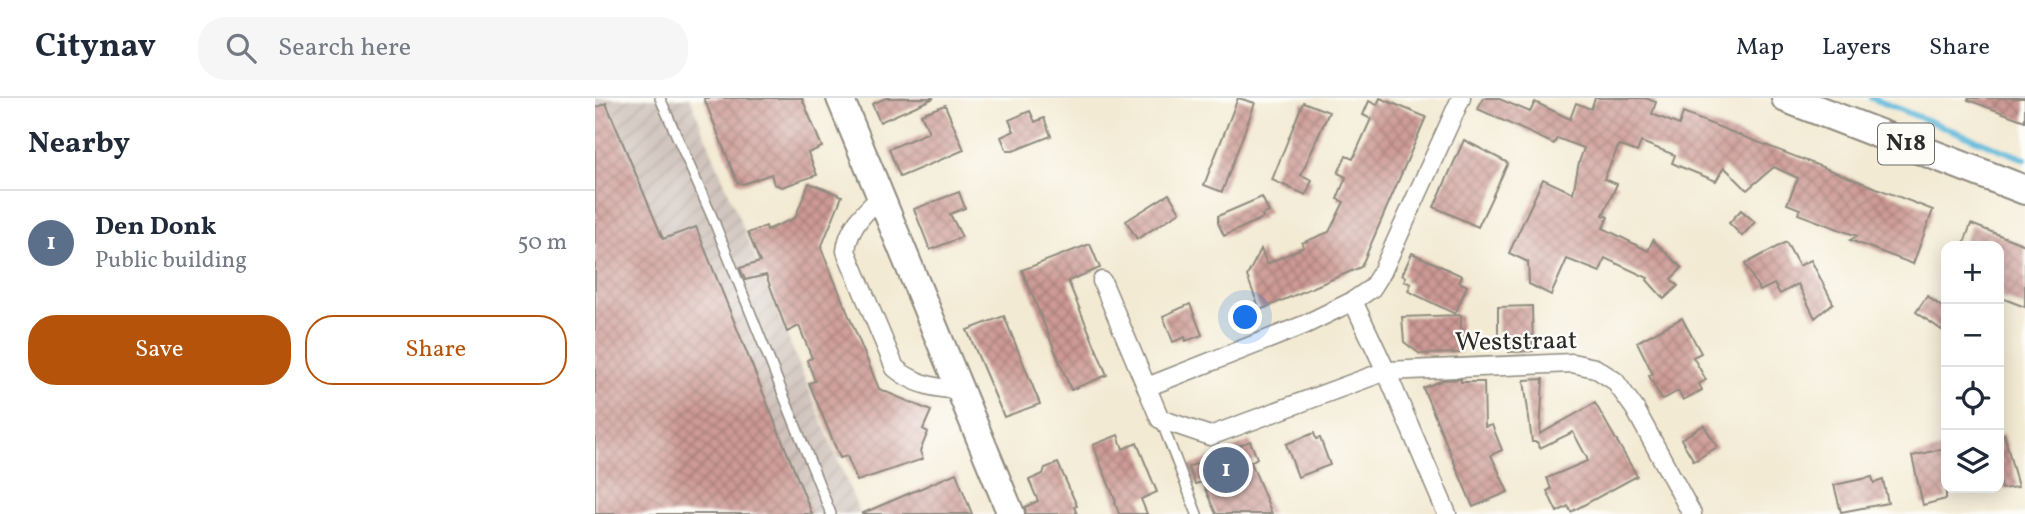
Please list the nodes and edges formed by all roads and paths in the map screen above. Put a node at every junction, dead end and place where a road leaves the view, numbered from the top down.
1 (660, 98) edge
2 (840, 98) edge
3 (1461, 98) edge
4 (1786, 98) edge
5 (2025, 190) edge
6 (881, 197) junction
7 (1102, 281) dead end
8 (1353, 301) junction
9 (1386, 371) junction
10 (1147, 387) junction
11 (960, 389) junction
12 (1160, 419) junction
13 (831, 514) edge
14 (1011, 514) edge
15 (1197, 514) edge
16 (1447, 514) edge
17 (1692, 514) edge

1 - 13 lane
2 - 6 street
3 - 8 street
4 - 5 main road, N18
6 - 11 street
6 - 11 street
7 - 10 street
8 - 9 street
8 - 10 street
9 - 12 street, Weststraat
9 - 16 street
9 - 17 street, Weststraat
10 - 12 street
11 - 14 street
12 - 15 lane

